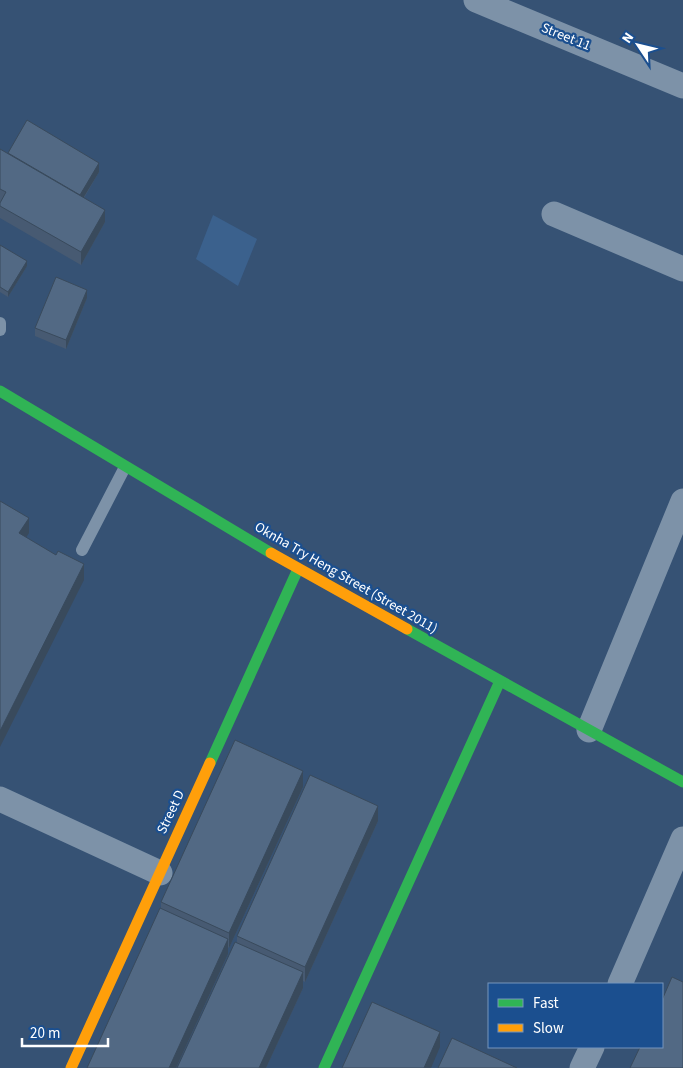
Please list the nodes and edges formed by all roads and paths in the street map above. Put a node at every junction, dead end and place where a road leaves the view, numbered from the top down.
1 (476, 0) edge
2 (683, 86) edge
3 (554, 214) dead end
4 (683, 269) edge
5 (0, 323) edge
6 (0, 330) edge
7 (0, 391) edge
8 (125, 467) junction
9 (683, 501) edge
10 (82, 550) dead end
11 (298, 569) junction
12 (500, 681) junction
13 (589, 730) junction
14 (683, 782) edge
15 (0, 799) edge
16 (683, 839) edge
17 (160, 873) junction
18 (620, 983) edge
19 (592, 1048) edge
20 (71, 1068) edge
21 (324, 1068) edge
22 (582, 1068) edge

1 - 2 street, Street 11
3 - 4 street
5 - 6 lane
7 - 8 street, Oknha Try Heng Street (Street 2011)
8 - 10 lane
8 - 11 street, Oknha Try Heng Street (Street 2011)
9 - 13 street
11 - 12 street, Oknha Try Heng Street (Street 2011)
11 - 17 street, Street D
12 - 13 street, Oknha Try Heng Street (Street 2011)
12 - 21 street
13 - 14 street, Oknha Try Heng Street (Street 2011)
15 - 17 street
16 - 18 street
17 - 20 street, Street D
19 - 22 street

